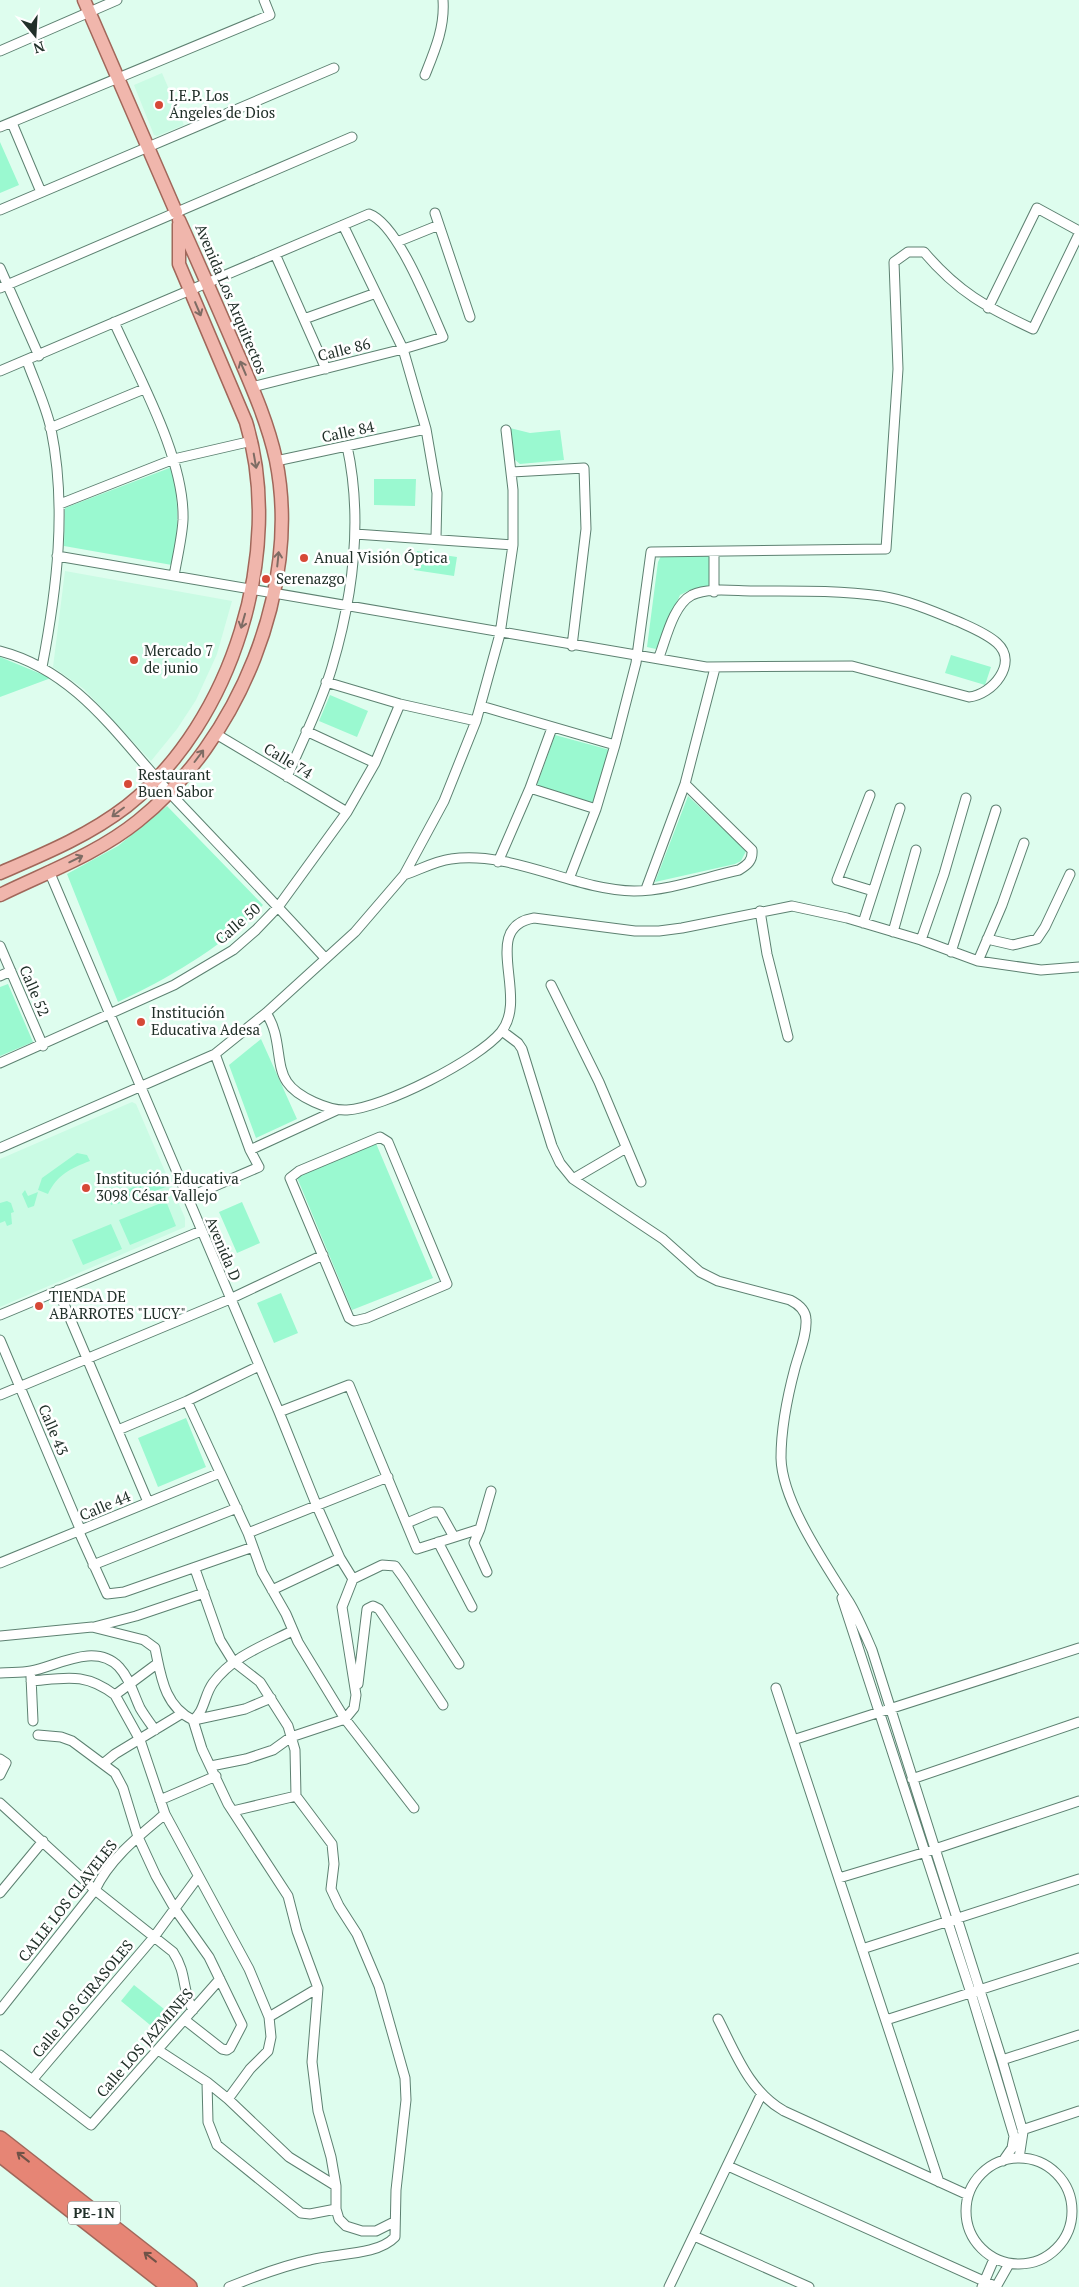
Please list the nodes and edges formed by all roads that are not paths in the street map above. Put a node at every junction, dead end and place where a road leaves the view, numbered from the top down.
1 (117, 0) edge
2 (264, 0) edge
3 (443, 0) edge
4 (87, 6) edge
5 (0, 51) edge
6 (334, 68) dead end
7 (426, 75) dead end
8 (119, 78) junction
9 (12, 123) junction
10 (0, 127) edge
11 (352, 137) dead end
12 (149, 147) junction
13 (41, 192) junction
14 (0, 210) edge
15 (176, 212) junction
16 (434, 213) dead end
17 (343, 225) junction
18 (439, 225) junction
19 (1079, 232) edge
20 (398, 242) junction
21 (275, 254) junction
22 (0, 268) edge
23 (207, 283) junction
24 (4, 286) edge
25 (190, 291) junction
26 (376, 293) junction
27 (988, 308) junction
28 (470, 317) dead end
29 (304, 319) junction
30 (114, 322) junction
31 (403, 349) junction
32 (39, 356) junction
33 (27, 361) junction
34 (326, 369) junction
35 (0, 371) edge
36 (252, 387) junction
37 (144, 389) junction
38 (50, 428) junction
39 (426, 429) junction
40 (506, 430) dead end
41 (252, 441) junction
42 (347, 446) junction
43 (174, 459) junction
44 (276, 461) junction
45 (512, 472) junction
46 (60, 504) junction
47 (355, 534) junction
48 (436, 538) junction
49 (513, 545) junction
50 (714, 553) junction
51 (57, 556) junction
52 (174, 576) junction
53 (251, 590) junction
54 (714, 592) junction
55 (273, 595) junction
56 (346, 607) junction
57 (500, 634) junction
58 (572, 646) junction
59 (0, 651) edge
60 (638, 654) junction
61 (659, 657) junction
62 (42, 667) junction
63 (715, 668) junction
64 (326, 682) junction
65 (400, 704) junction
66 (481, 706) junction
67 (476, 721) junction
68 (552, 728) junction
69 (306, 731) junction
70 (216, 734) junction
71 (616, 745) junction
72 (375, 762) junction
73 (288, 777) junction
74 (157, 778) junction
75 (685, 784) junction
76 (530, 788) junction
77 (170, 792) junction
78 (870, 795) dead end
79 (966, 798) dead end
80 (900, 808) dead end
81 (596, 809) junction
82 (996, 810) dead end
83 (347, 812) junction
84 (1024, 843) dead end
85 (916, 850) dead end
86 (498, 862) junction
87 (49, 871) junction
88 (0, 873) edge
89 (1070, 874) dead end
90 (404, 876) junction
91 (569, 879) junction
92 (646, 889) junction
93 (873, 891) junction
94 (0, 894) edge
95 (278, 907) junction
96 (760, 911) junction
97 (863, 923) junction
98 (893, 932) junction
99 (987, 939) junction
100 (921, 940) junction
101 (0, 946) edge
102 (952, 952) junction
103 (326, 958) junction
104 (978, 961) junction
105 (1079, 966) edge
106 (11, 971) junction
107 (0, 976) edge
108 (551, 985) dead end
109 (266, 1013) junction
110 (110, 1014) junction
111 (502, 1031) junction
112 (788, 1037) dead end
113 (43, 1046) junction
114 (215, 1054) junction
115 (0, 1063) edge
116 (139, 1086) junction
117 (338, 1110) junction
118 (0, 1148) edge
119 (626, 1148) junction
120 (250, 1150) junction
121 (573, 1179) junction
122 (641, 1182) dead end
123 (187, 1198) junction
124 (201, 1231) junction
125 (323, 1255) junction
126 (58, 1290) junction
127 (230, 1299) junction
128 (0, 1315) edge
129 (0, 1340) edge
130 (87, 1359) junction
131 (259, 1366) junction
132 (20, 1386) junction
133 (0, 1395) edge
134 (187, 1401) junction
135 (279, 1412) junction
136 (118, 1430) junction
137 (220, 1473) junction
138 (388, 1477) junction
139 (492, 1491) dead end
140 (148, 1502) junction
141 (316, 1504) junction
142 (237, 1508) junction
143 (406, 1523) junction
144 (480, 1529) junction
145 (80, 1531) junction
146 (248, 1533) junction
147 (454, 1537) junction
148 (438, 1542) junction
149 (253, 1547) junction
150 (340, 1558) junction
151 (0, 1563) edge
152 (93, 1565) junction
153 (196, 1569) junction
154 (487, 1572) dead end
155 (353, 1579) junction
156 (272, 1590) junction
157 (204, 1592) junction
158 (472, 1607) dead end
159 (92, 1627) junction
160 (292, 1631) junction
161 (0, 1636) edge
162 (1079, 1648) edge
163 (233, 1661) junction
164 (158, 1663) junction
165 (459, 1664) dead end
166 (0, 1673) edge
167 (31, 1676) junction
168 (130, 1683) junction
169 (776, 1688) dead end
170 (115, 1695) junction
171 (356, 1695) junction
172 (271, 1698) junction
173 (443, 1705) dead end
174 (885, 1711) junction
175 (181, 1714) junction
176 (345, 1719) junction
177 (193, 1720) junction
178 (33, 1722) dead end
179 (1079, 1722) edge
180 (155, 1730) junction
181 (38, 1735) dead end
182 (291, 1737) junction
183 (140, 1740) junction
184 (794, 1740) junction
185 (0, 1760) edge
186 (104, 1763) junction
187 (211, 1766) junction
188 (0, 1775) edge
189 (216, 1776) junction
190 (912, 1779) junction
191 (296, 1796) junction
192 (160, 1800) junction
193 (1079, 1801) edge
194 (0, 1803) edge
195 (414, 1808) dead end
196 (233, 1811) junction
197 (165, 1814) junction
198 (138, 1837) junction
199 (43, 1841) junction
200 (930, 1851) junction
201 (198, 1877) junction
202 (839, 1878) junction
203 (1079, 1879) edge
204 (95, 1890) junction
205 (0, 1893) edge
206 (175, 1909) junction
207 (958, 1918) junction
208 (948, 1922) junction
209 (154, 1937) junction
210 (862, 1949) junction
211 (1079, 1958) edge
212 (220, 1979) junction
213 (318, 1988) junction
214 (976, 1991) junction
215 (0, 2010) edge
216 (193, 2010) junction
217 (269, 2017) junction
218 (718, 2019) dead end
219 (185, 2020) junction
220 (886, 2020) junction
221 (1079, 2035) edge
222 (158, 2050) junction
223 (0, 2055) edge
224 (1002, 2060) junction
225 (34, 2080) junction
226 (207, 2082) junction
227 (761, 2095) junction
228 (228, 2099) junction
229 (1079, 2111) edge
230 (1022, 2130) junction
231 (0, 2139) edge
232 (0, 2154) edge
233 (1020, 2158) junction
234 (1002, 2161) junction
235 (728, 2166) junction
236 (939, 2182) junction
237 (336, 2186) junction
238 (1079, 2192) edge
239 (1070, 2195) junction
240 (968, 2196) junction
241 (336, 2209) junction
242 (394, 2222) junction
243 (1070, 2226) junction
244 (1079, 2230) edge
245 (694, 2236) junction
246 (994, 2259) junction
247 (1009, 2264) junction
248 (984, 2284) edge
249 (170, 2287) edge
250 (189, 2287) edge
251 (229, 2287) edge
252 (669, 2287) edge
253 (809, 2287) edge
254 (997, 2287) edge

1 - 4 street
2 - 8 street
3 - 7 street
4 - 5 street
4 - 8 main road, Avenida Los Arquitectos
6 - 12 street
8 - 9 street
8 - 12 main road, Avenida Los Arquitectos
9 - 10 street
9 - 13 street
11 - 15 street
12 - 13 street
12 - 15 main road, Avenida Los Arquitectos
13 - 14 street
15 - 24 street
16 - 18 street
17 - 20 street
17 - 21 street
17 - 26 street
18 - 20 street
18 - 28 street
19 - 27 street
19 - 27 street
20 - 31 street, Calle 86
21 - 23 street
21 - 29 street
22 - 24 street
23 - 25 street
23 - 25 main road, Avenida Los Arquitectos
36 -> 23 main road, Avenida Los Arquitectos
24 - 32 street
25 - 30 street
25 -> 41 main road, Avenida Los Arquitectos
26 - 29 street
26 - 31 street
27 - 50 street
29 - 34 street
30 - 32 street
30 - 37 street
31 - 34 street, Calle 86
31 - 39 street
32 - 33 street
33 - 35 street
33 - 38 street
34 - 36 street, Calle 86
36 - 44 main road, Avenida Los Arquitectos
37 - 38 street
37 - 43 street
38 - 46 street
39 - 42 street, Calle 84
39 - 48 street
40 - 45 street
41 - 43 street
41 -> 53 main road, Avenida Los Arquitectos
42 - 44 street, Calle 84
42 - 47 street
43 - 46 street
43 - 52 street
55 -> 44 main road, Avenida Los Arquitectos
45 - 49 street
45 - 58 street
46 - 51 street
47 - 48 street
47 - 56 street
48 - 49 street
49 - 57 street
50 - 54 street
50 - 60 street
51 - 52 street
51 - 62 street
52 - 53 street
53 - 55 street
53 -> 74 main road, Avenida Los Arquitectos
54 - 61 street
54 - 63 street
55 - 56 street
55 - 70 main road, Avenida Los Arquitectos
56 - 57 street
56 - 64 street
57 - 58 street
57 - 66 street
58 - 60 street
59 - 62 street
60 - 61 street
60 - 71 street
61 - 63 street
62 - 74 street
63 - 75 street
64 - 65 street
64 - 69 street
65 - 67 street
65 - 72 street, Calle 50
66 - 67 street
66 - 68 street
67 - 90 street
68 - 71 street
68 - 76 street
69 - 72 street
69 - 73 street
70 - 73 street, Calle 74
77 -> 70 main road, Avenida Los Arquitectos
71 - 81 street
72 - 83 street, Calle 50
73 - 83 street, Calle 74
74 - 77 street
74 -> 88 main road, Avenida Los Arquitectos
75 - 92 street
75 - 92 street
76 - 81 street
76 - 86 street
87 -> 77 main road, Avenida Los Arquitectos
77 - 95 street
78 - 93 street
79 - 100 street
80 - 93 street
81 - 91 street
82 - 102 street
83 - 95 street, Calle 50
84 - 99 street
85 - 98 street
86 - 90 street
86 - 91 street
87 - 94 main road, Avenida Los Arquitectos
87 - 110 street, Avenida D
89 - 99 street
90 - 103 street
91 - 92 street
93 - 97 street
95 - 103 street
95 - 110 street, Calle 50
96 - 97 street
96 - 111 street
96 - 112 street
97 - 98 street
98 - 100 street
99 - 104 street
100 - 102 street
101 - 106 street, Calle 52
102 - 104 street
103 - 109 street
104 - 105 street
106 - 107 street
106 - 113 street, Calle 52
108 - 119 street
109 - 114 street
109 - 117 street
110 - 113 street, Calle 50
110 - 116 street, Avenida D
111 - 117 street
111 - 121 street
113 - 115 street, Calle 50
114 - 116 street
114 - 120 street
116 - 118 street
116 - 123 street, Avenida D
117 - 120 street
119 - 121 street
119 - 122 street
120 - 123 street
121 - 174 street
123 - 124 street, Avenida D
124 - 126 street
124 - 127 street, Avenida D
125 - 125 street
125 - 127 street
126 - 128 street
126 - 130 street
127 - 130 street
127 - 131 street, Avenida D
129 - 132 street, Calle 43
130 - 132 street
130 - 136 street
131 - 134 street
131 - 135 street, Avenida D
132 - 133 street
132 - 145 street, Calle 43
134 - 136 street
134 - 137 street
135 - 138 street
135 - 141 street, Avenida D
136 - 140 street
137 - 140 street, Calle 44
137 - 142 street
138 - 141 street
138 - 143 street
139 - 144 street
140 - 145 street, Calle 44
141 - 146 street
141 - 150 street, Avenida D
142 - 146 street
142 - 152 street
143 - 147 street
143 - 148 street
144 - 147 street
144 - 154 street
145 - 151 street, Calle 44
145 - 152 street, Calle 43
146 - 149 street
147 - 148 street
148 - 158 street
149 - 153 street
149 - 156 street
150 - 155 street, Avenida D
150 - 156 street
152 - 153 street, Calle 43
153 - 157 street
155 - 165 street
155 - 171 street
156 - 160 street
157 - 159 street
157 - 163 street
159 - 161 street
159 - 164 street
160 - 163 street
160 - 176 street
162 - 174 street
163 - 172 street
163 - 177 street
164 - 168 street
164 - 175 street
166 - 167 street
167 - 168 street
167 - 170 street
167 - 178 street
168 - 170 street
168 - 180 street
169 - 184 street
170 - 183 street
171 - 173 street
171 - 176 street
172 - 177 street
172 - 182 street
174 - 184 street
174 - 190 street
174 - 200 street
175 - 177 street
175 - 180 street
176 - 182 street
176 - 195 street
177 - 187 street
179 - 190 street
180 - 183 street
181 - 186 street
182 - 187 street
182 - 191 street
183 - 186 street
183 - 192 street
184 - 202 street
185 - 188 street
186 - 198 street
187 - 189 street
189 - 192 street
189 - 196 street
190 - 200 street
191 - 196 street
191 - 242 street
192 - 197 street
193 - 200 street
194 - 199 street
196 - 213 street
197 - 198 street, CALLE LOS CLAVELES
197 - 201 street
198 - 204 street, CALLE LOS CLAVELES
198 - 206 street
199 - 204 street
199 - 205 street
200 - 202 street
200 - 207 street
200 - 208 street
201 - 206 street, Calle LOS GIRASOLES
201 - 217 street
202 - 210 street
203 - 207 street
204 - 209 street
204 - 215 street, CALLE LOS CLAVELES
206 - 209 street, Calle LOS GIRASOLES
206 - 212 street
207 - 208 street
207 - 214 street
208 - 210 street
208 - 214 street
209 - 216 street
209 - 225 street, Calle LOS GIRASOLES
210 - 220 street
211 - 214 street
212 - 216 street, Calle LOS JAZMINES
212 - 219 street
213 - 217 street
213 - 237 street
214 - 220 street
214 - 224 street
214 - 234 street
216 - 219 street, Calle LOS JAZMINES
217 - 228 street
218 - 227 street
219 - 222 street, Calle LOS JAZMINES
220 - 236 street
221 - 224 street
222 - 225 street, Calle LOS JAZMINES
222 - 226 street
223 - 225 street
224 - 230 street
226 - 228 street
226 - 241 street
227 - 235 street
227 - 236 street
228 - 237 street
229 - 230 street
230 - 233 street
250 -> 231 highway, PE-1N
232 - 249 highway, PE-1N
233 - 234 street
233 - 239 street
234 - 240 street
235 - 245 street
235 - 248 street
236 - 240 street
237 - 241 street
238 - 239 street
239 - 243 street
240 - 246 street
241 - 242 street
242 - 251 street
243 - 244 street
243 - 247 street
245 - 252 street
245 - 253 street
246 - 247 street
246 - 248 street
247 - 254 street
248 - 254 street

